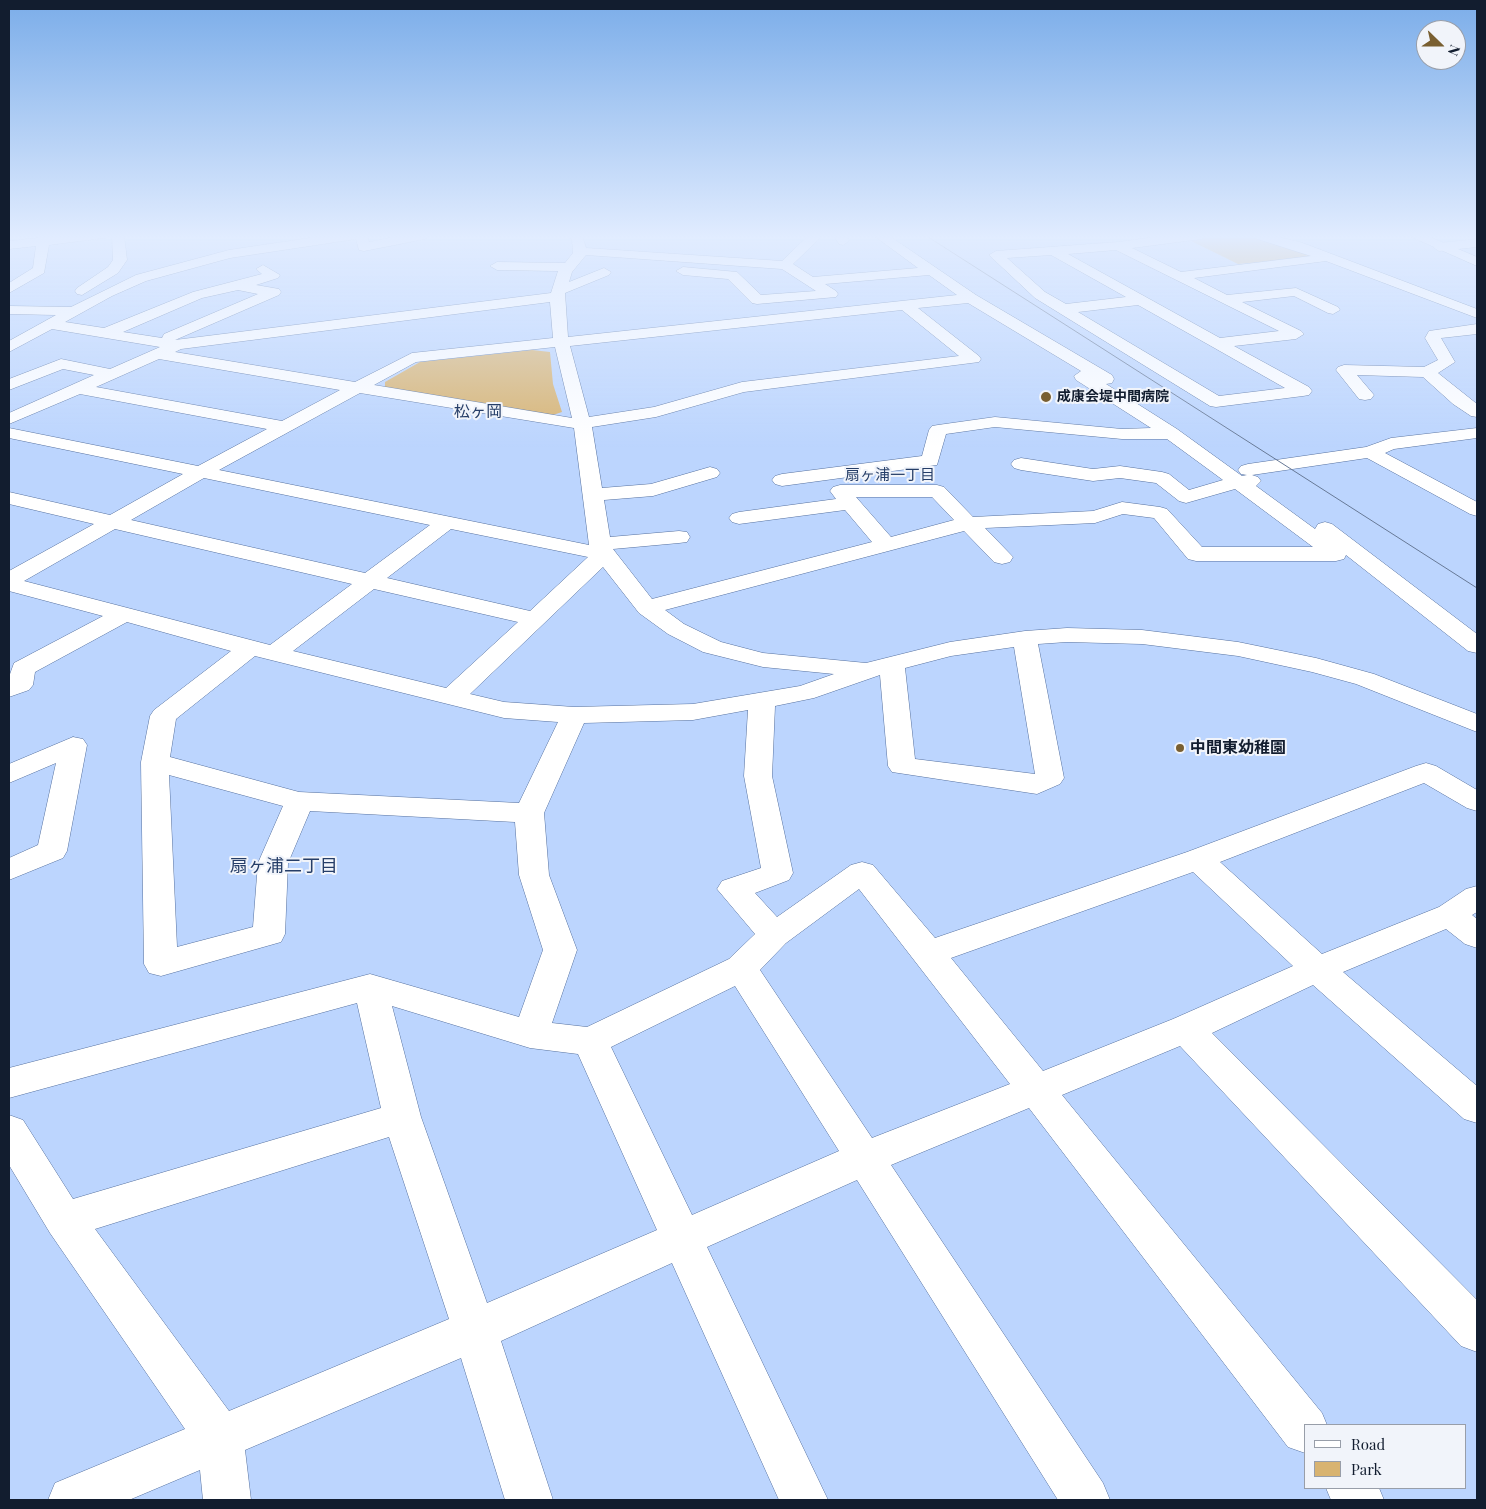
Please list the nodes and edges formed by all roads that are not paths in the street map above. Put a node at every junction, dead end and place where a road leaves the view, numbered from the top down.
1 (67, 305) edge
2 (84, 305) edge
3 (173, 305) edge
4 (246, 305) edge
5 (473, 305) edge
6 (559, 305) edge
7 (911, 305) edge
8 (983, 305) edge
9 (1059, 305) edge
10 (1095, 305) edge
11 (1150, 305) edge
12 (1239, 305) edge
13 (1324, 305) edge
14 (1455, 305) edge
15 (906, 306) junction
16 (1065, 309) junction
17 (9, 310) edge
18 (1333, 310) dead end
19 (72, 312) junction
20 (1477, 314) edge
21 (48, 324) junction
22 (1477, 328) edge
23 (106, 333) junction
24 (561, 342) junction
25 (1217, 343) junction
26 (9, 347) edge
27 (159, 348) junction
28 (1427, 372) junction
29 (1097, 373) junction
30 (112, 374) junction
31 (9, 386) edge
32 (76, 388) junction
33 (359, 388) junction
34 (1365, 395) dead end
35 (1477, 412) edge
36 (9, 419) edge
37 (582, 423) junction
38 (284, 427) junction
39 (9, 433) edge
40 (1171, 433) junction
41 (1477, 433) edge
42 (1370, 452) junction
43 (1021, 464) dead end
44 (201, 472) junction
45 (710, 473) dead end
46 (1251, 477) junction
47 (782, 480) dead end
48 (593, 495) junction
49 (9, 498) edge
50 (849, 503) junction
51 (1477, 510) edge
52 (739, 518) dead end
53 (113, 521) junction
54 (447, 522) junction
55 (968, 523) junction
56 (679, 537) dead end
57 (886, 545) junction
58 (602, 549) junction
59 (1002, 557) dead end
60 (368, 581) junction
61 (9, 582) edge
62 (646, 608) junction
63 (122, 615) junction
64 (534, 619) junction
65 (1025, 638) junction
66 (1477, 646) edge
67 (263, 650) junction
68 (881, 668) junction
69 (9, 689) edge
70 (451, 698) junction
71 (762, 702) junction
72 (574, 715) junction
73 (1477, 724) edge
74 (155, 762) junction
75 (9, 774) edge
76 (299, 801) junction
77 (1477, 802) edge
78 (529, 813) junction
79 (1198, 859) junction
80 (9, 870) edge
81 (1477, 897) edge
82 (1450, 915) junction
83 (774, 935) junction
84 (1477, 936) edge
85 (928, 953) junction
86 (741, 968) junction
87 (1318, 969) junction
88 (370, 987) junction
89 (1186, 1029) junction
90 (530, 1034) junction
91 (590, 1041) junction
92 (9, 1083) edge
93 (1035, 1088) junction
94 (1477, 1108) edge
95 (402, 1117) junction
96 (9, 1131) edge
97 (865, 1158) junction
98 (64, 1220) junction
99 (682, 1240) junction
100 (475, 1330) junction
101 (1477, 1331) edge
102 (1304, 1429) edge
103 (220, 1438) junction
104 (1351, 1489) edge
105 (72, 1500) edge
106 (227, 1500) edge
107 (529, 1500) edge
108 (804, 1500) edge
109 (1086, 1500) edge
110 (1360, 1500) edge

1 - 19 street
2 - 19 street
3 - 23 street
4 - 27 street
5 - 27 street
6 - 24 street
7 - 15 street
8 - 29 street
9 - 16 street
10 - 16 street
11 - 25 street
12 - 25 street
13 - 18 street
14 - 20 street
15 - 24 street
15 - 37 street
16 - 25 street
17 - 19 street
19 - 21 street
21 - 23 street
21 - 26 street
22 - 28 street
23 - 27 street
24 - 33 street
24 - 37 street
27 - 30 street
27 - 33 street
28 - 34 street
28 - 35 street
29 - 40 street
29 - 46 street
30 - 31 street
30 - 32 street
32 - 36 street
32 - 38 street
33 - 37 street
33 - 38 street
37 - 48 street
38 - 44 street
39 - 44 street
40 - 46 street
40 - 47 street
41 - 42 street
42 - 46 street
42 - 51 street
43 - 46 street
44 - 53 street
44 - 54 street
45 - 48 street
46 - 55 street
46 - 66 street
48 - 58 street
49 - 53 street
50 - 52 street
50 - 55 street
50 - 57 street
53 - 60 street
53 - 61 street
54 - 58 street
54 - 60 street
55 - 57 street
55 - 59 street
56 - 58 street
57 - 62 street
58 - 62 street
58 - 64 street
60 - 64 street
60 - 67 street
61 - 63 street
62 - 68 street
63 - 67 street
63 - 69 street
64 - 70 street
65 - 68 street
65 - 68 street
65 - 73 street
67 - 70 street
67 - 74 street
68 - 71 street
70 - 72 street
71 - 72 street
71 - 83 street
72 - 78 street
74 - 76 street
74 - 76 street
75 - 80 street
76 - 78 street
77 - 79 street
78 - 90 street
79 - 85 street
79 - 87 street
81 - 82 street
82 - 84 street
82 - 87 street
83 - 85 street
83 - 86 street
85 - 93 street
86 - 91 street
86 - 97 street
87 - 89 street
87 - 94 street
88 - 90 street
88 - 92 street
88 - 95 street
89 - 93 street
89 - 101 street
90 - 91 street
91 - 99 street
93 - 97 street
93 - 102 street
95 - 98 street
95 - 100 street
96 - 98 street
97 - 99 street
97 - 109 street
98 - 103 street
99 - 100 street
99 - 108 street
100 - 103 street
100 - 107 street
103 - 105 street
103 - 106 street
104 - 110 street

